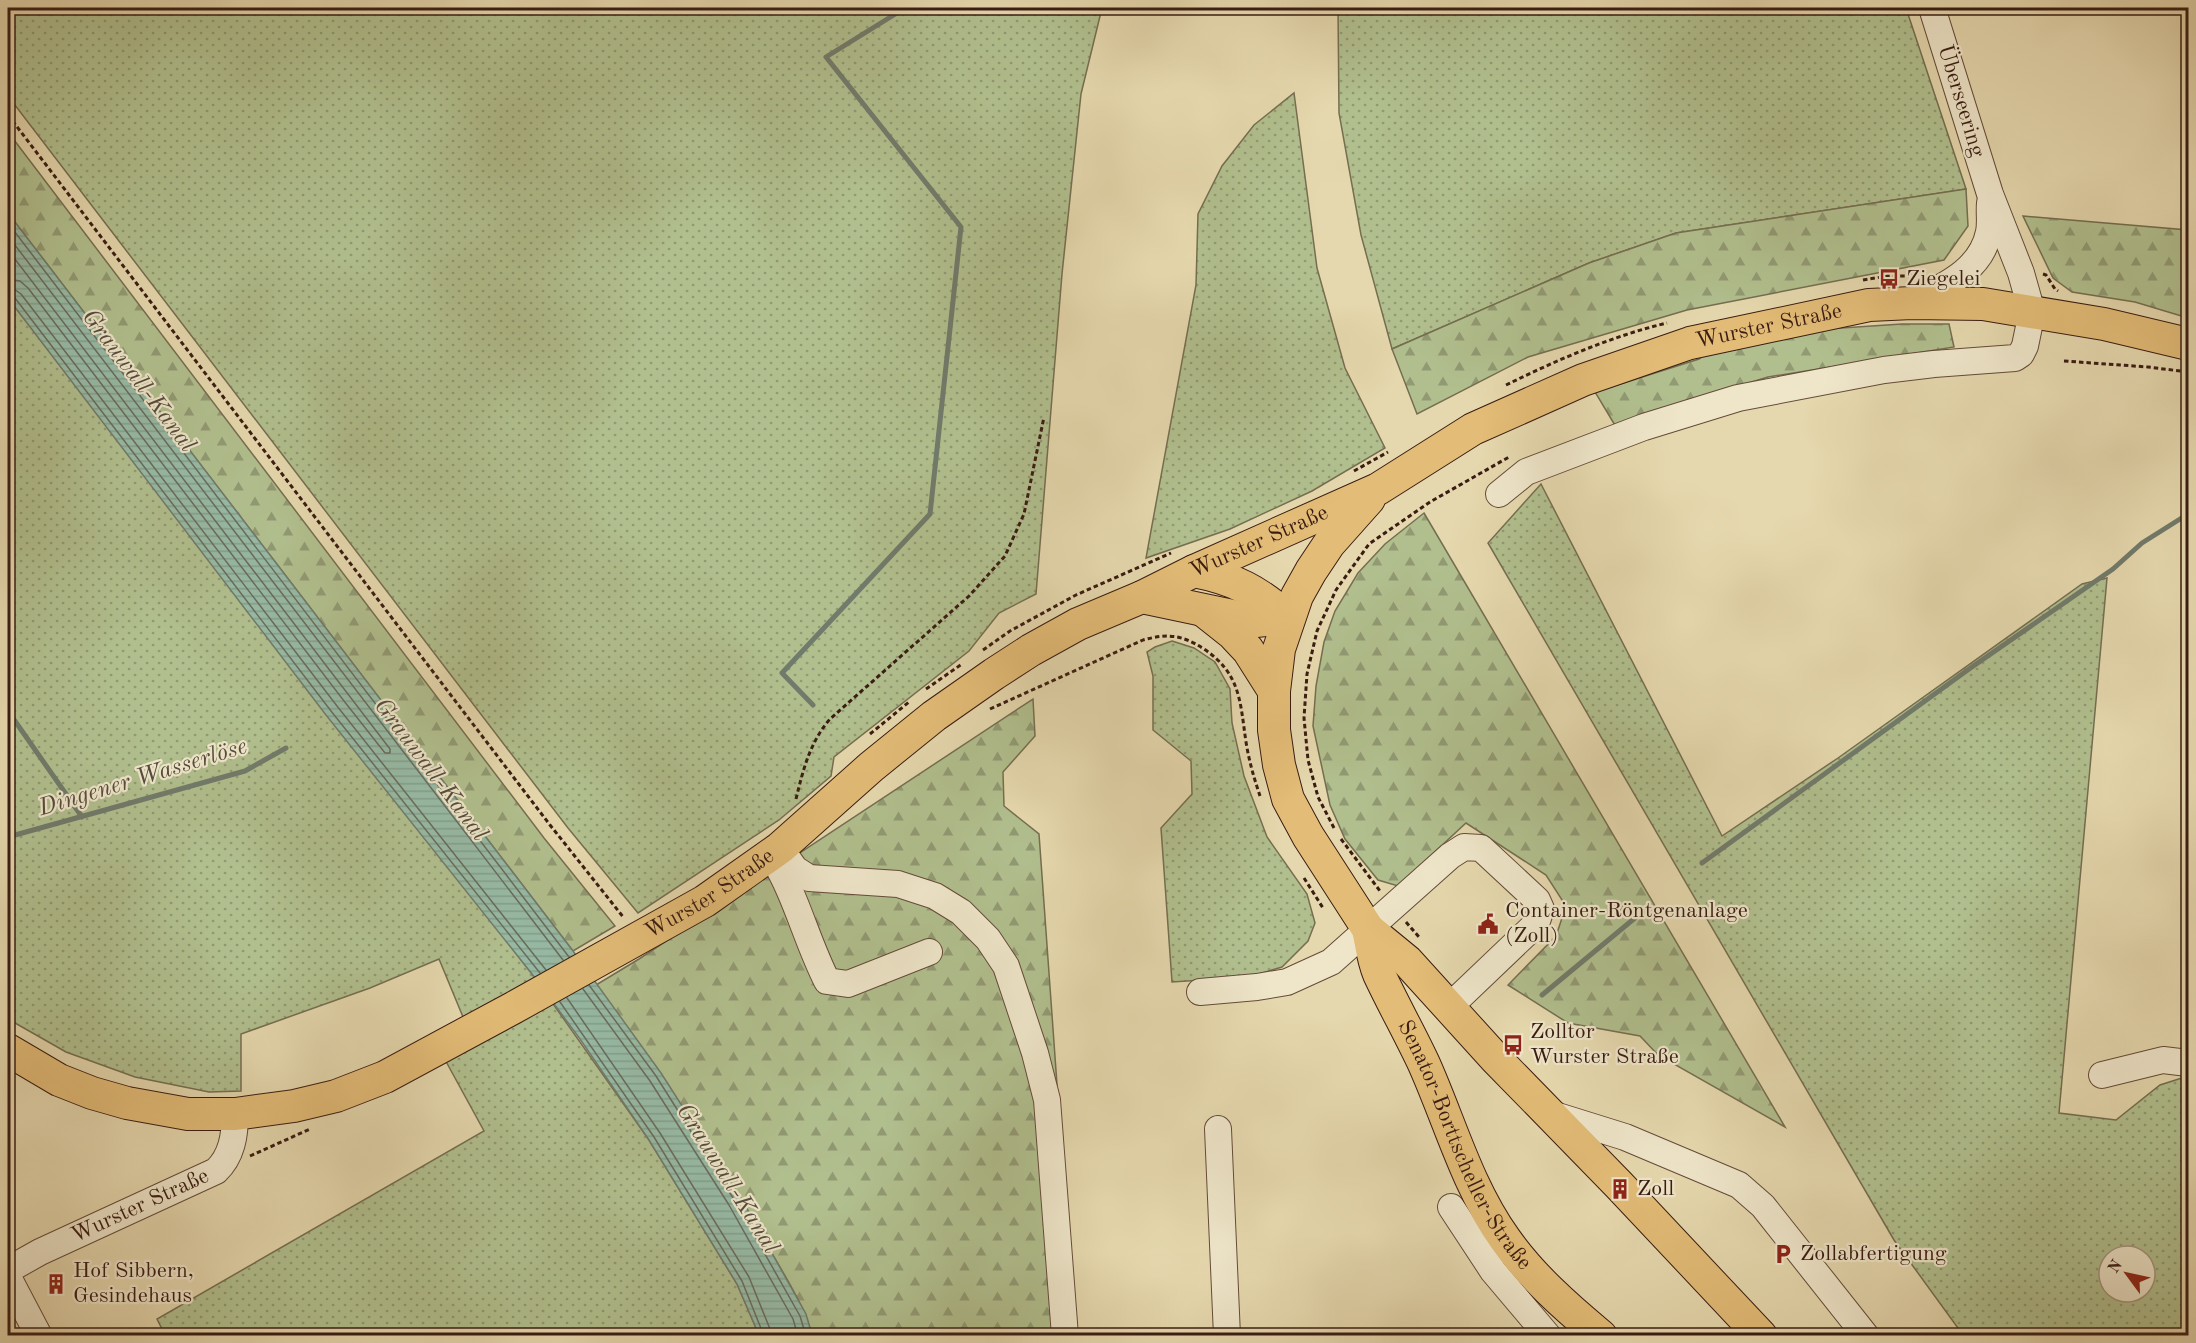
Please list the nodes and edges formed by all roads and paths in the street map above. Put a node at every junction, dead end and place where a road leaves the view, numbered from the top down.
1 (1932, 8) edge
2 (8, 115) edge
3 (1990, 194) junction
4 (1912, 303) junction
5 (2032, 312) junction
6 (2188, 344) edge
7 (2064, 361) dead end
8 (2188, 372) edge
9 (1044, 417) dead end
10 (1514, 455) dead end
11 (1378, 489) junction
12 (1499, 494) dead end
13 (1194, 572) junction
14 (1142, 597) junction
15 (1204, 611) junction
16 (1288, 618) junction
17 (1274, 691) junction
18 (985, 711) dead end
19 (1263, 804) dead end
20 (1335, 830) dead end
21 (1341, 838) dead end
22 (784, 845) junction
23 (1299, 871) dead end
24 (1393, 907) junction
25 (1325, 912) dead end
26 (1368, 929) junction
27 (626, 946) junction
28 (928, 952) dead end
29 (1407, 961) junction
30 (1200, 992) dead end
31 (1448, 1008) junction
32 (8, 1050) edge
33 (2188, 1063) edge
34 (2102, 1075) dead end
35 (1547, 1113) junction
36 (235, 1114) junction
37 (1218, 1129) dead end
38 (1451, 1207) dead end
39 (8, 1270) edge
40 (8, 1277) edge
41 (39, 1335) edge
42 (1065, 1335) edge
43 (1227, 1335) edge
44 (1548, 1335) edge
45 (1601, 1335) edge
46 (1761, 1335) edge
47 (1866, 1335) edge

1 - 3 street, Überseering
2 - 27 path
3 - 4 street, Überseering
3 - 5 street, Überseering
4 - 5 main road, Wurster Straße
4 - 11 main road, Wurster Straße
5 - 6 main road, Wurster Straße
5 - 12 street
7 - 8 path
9 - 22 path
10 - 20 path
11 - 13 main road, Wurster Straße
11 - 16 main road, Wurster Straße
13 - 14 main road, Wurster Straße
13 - 16 main road
14 - 15 main road, Wurster Straße
14 - 22 main road, Wurster Straße
15 - 16 main road, Wurster Straße
15 - 17 main road, Wurster Straße
16 - 17 main road, Senator-Borttscheller-Straße
17 - 26 main road, Senator-Borttscheller-Straße
18 - 19 path
21 - 24 path
22 - 27 main road, Wurster Straße
22 - 28 street
22 - 42 street
23 - 25 path
24 - 26 street
24 - 29 path
24 - 31 street
26 - 29 main road, Senator-Borttscheller-Straße
26 - 30 street
26 - 45 main road, Senator-Borttscheller-Straße
27 - 36 main road, Wurster Straße
29 - 31 main road, Senator-Borttscheller-Straße
31 - 35 main road, Senator-Borttscheller-Straße
32 - 36 main road, Wurster Straße
33 - 34 street
35 - 46 main road, Senator-Borttscheller-Straße
35 - 47 street
36 - 39 street, Wurster Straße
37 - 43 street
38 - 44 street
40 - 41 street

